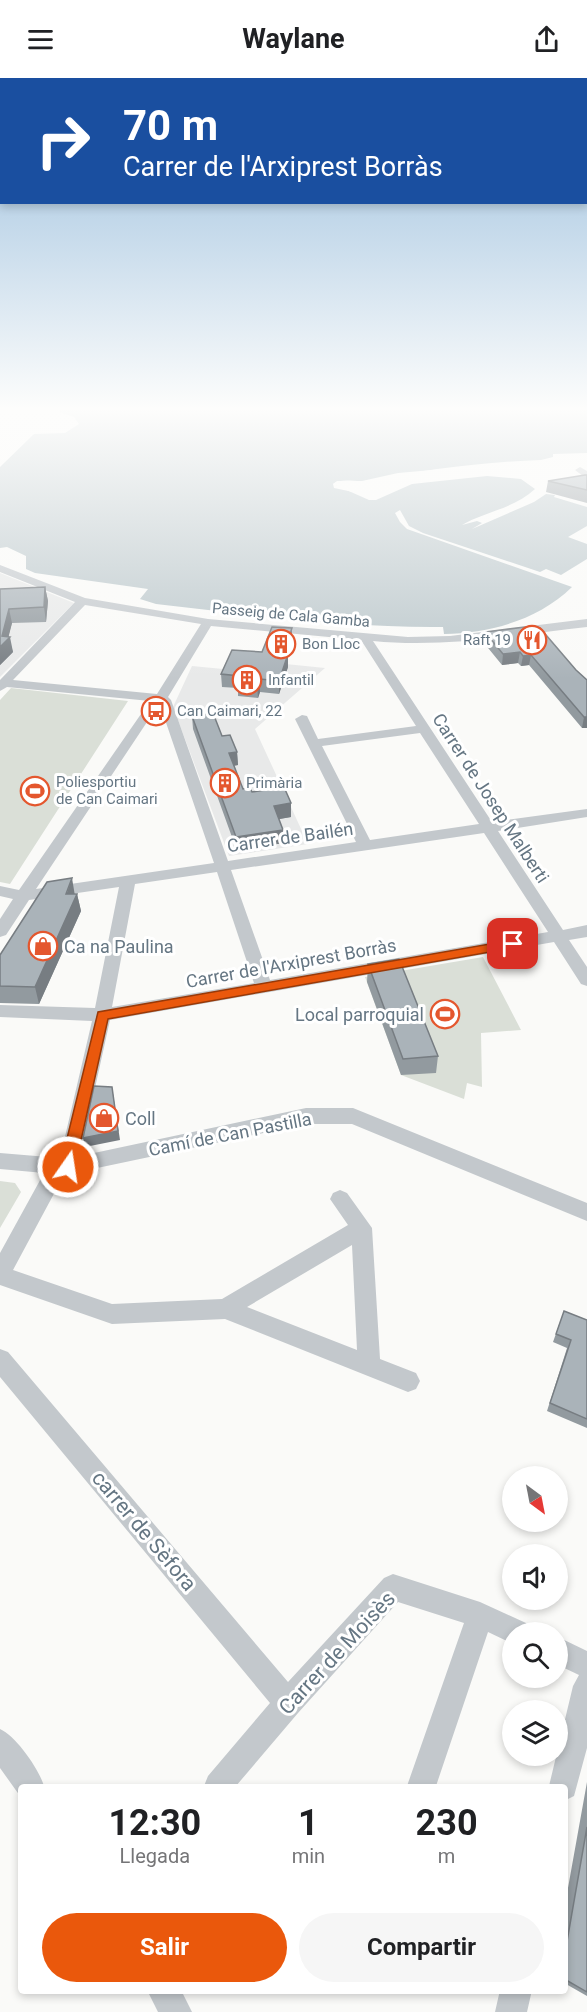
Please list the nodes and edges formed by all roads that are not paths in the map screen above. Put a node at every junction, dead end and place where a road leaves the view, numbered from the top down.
1 (0, 568) edge
2 (82, 601) junction
3 (208, 622) junction
4 (587, 623) edge
5 (540, 629) junction
6 (30, 635) dead end
7 (364, 636) junction
8 (553, 645) edge
9 (24, 662) junction
10 (3, 681) edge
11 (161, 698) junction
12 (302, 719) dead end
13 (422, 729) junction
14 (315, 743) junction
15 (587, 813) edge
16 (488, 827) junction
17 (365, 845) junction
18 (224, 866) junction
19 (128, 881) junction
20 (0, 891) edge
21 (22, 896) junction
22 (0, 931) edge
23 (587, 931) edge
24 (559, 936) junction
25 (587, 980) edge
26 (264, 987) junction
27 (0, 1011) edge
28 (102, 1015) junction
29 (0, 1161) edge
30 (63, 1167) junction
31 (340, 1199) dead end
32 (587, 1212) edge
33 (362, 1228) junction
34 (0, 1275) edge
35 (225, 1309) junction
36 (0, 1360) edge
37 (369, 1366) junction
38 (408, 1381) dead end
39 (480, 1615) junction
40 (502, 1625) edge
41 (568, 1656) edge
42 (587, 1665) edge
43 (587, 1686) edge
44 (288, 1703) junction
45 (0, 1743) edge
46 (29, 1784) edge
47 (220, 1784) edge
48 (423, 1784) edge
49 (564, 1784) edge
50 (165, 1994) edge
51 (515, 1994) edge
52 (176, 2012) edge
53 (511, 2012) edge

1 - 2 street, Passeig de Cala Gamba
2 - 3 street, Passeig de Cala Gamba
2 - 9 street
3 - 7 street, Passeig de Cala Gamba
3 - 11 street
4 - 5 street, Passeig de Cala Gamba
5 - 7 street, Passeig de Cala Gamba
5 - 8 street
6 - 9 street
7 - 13 street, Carrer de Josep Malberti
9 - 10 street
10 - 11 street
11 - 18 street
11 - 21 street
12 - 14 street
13 - 14 street
13 - 16 street, Carrer de Josep Malberti
14 - 17 street
15 - 16 street, Carrer de Bailén
16 - 17 street, Carrer de Bailén
16 - 24 street, Carrer de Josep Malberti
17 - 18 street, Carrer de Bailén
18 - 19 street, Carrer de Bailén
18 - 26 street
19 - 21 street, Carrer de Bailén
19 - 28 street
20 - 21 street, Carrer de Bailén
21 - 22 street
23 - 24 street, Carrer de l'Arxiprest Borràs
24 - 25 street, Carrer de Josep Malberti
24 - 26 street, Carrer de l'Arxiprest Borràs
26 - 28 street, Carrer de l'Arxiprest Borràs
27 - 28 street, Carrer de l'Arxiprest Borràs
28 - 30 street
29 - 30 street, Camí de Can Pastilla
30 - 32 street, Camí de Can Pastilla
30 - 34 street
31 - 33 street
33 - 35 street
33 - 37 street
34 - 35 street
35 - 37 street
36 - 44 street, carrer de Sèfora
37 - 38 street
39 - 40 street, Carrer de Moisès
39 - 44 street, Carrer de Moisès
39 - 48 street
41 - 42 street
43 - 49 street
44 - 47 street, Carrer de Moisès
45 - 46 street
50 - 52 street
51 - 53 street

